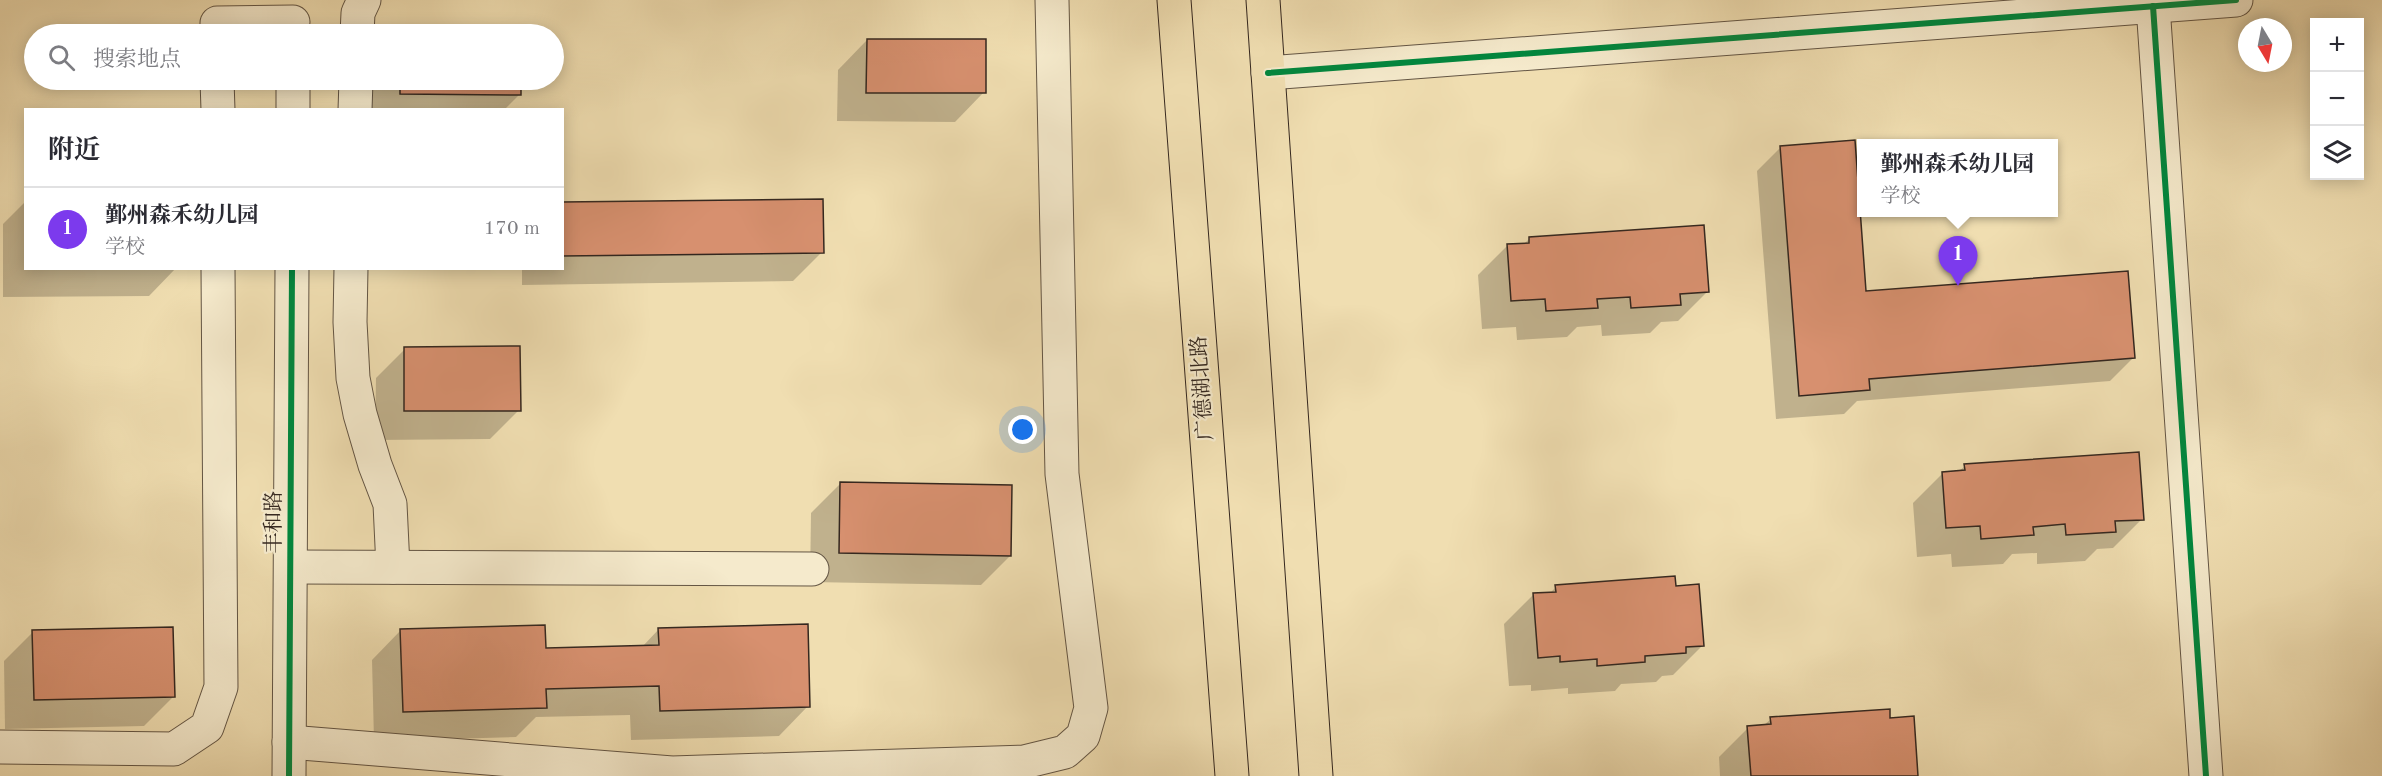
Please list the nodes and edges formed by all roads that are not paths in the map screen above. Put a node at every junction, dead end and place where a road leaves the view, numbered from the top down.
1 (364, 0) edge
2 (1053, 0) edge
3 (1174, 0) edge
4 (1263, 0) edge
5 (2236, 0) edge
6 (2153, 6) junction
7 (2047, 7) edge
8 (217, 19) edge
9 (294, 19) edge
10 (357, 24) edge
11 (1268, 73) junction
12 (217, 90) edge
13 (293, 90) edge
14 (356, 90) edge
15 (218, 108) edge
16 (293, 108) edge
17 (355, 108) edge
18 (218, 270) edge
19 (292, 270) edge
20 (351, 270) edge
21 (291, 567) junction
22 (393, 567) junction
23 (813, 569) dead end
24 (289, 742) junction
25 (0, 747) edge
26 (289, 776) edge
27 (1232, 776) edge
28 (1316, 776) edge
29 (2205, 776) edge

1 - 10 street
2 - 24 street
3 - 27 main road, 广德湖北路
4 - 11 main road
5 - 6 street
6 - 7 street
6 - 29 street
7 - 11 street
8 - 9 street
11 - 28 main road
12 - 15 street
13 - 16 street
14 - 17 street
18 - 25 street
19 - 21 street, 丰和路
20 - 22 street
21 - 22 street
21 - 24 street, 丰和路
22 - 23 street
24 - 26 street, 丰和路

